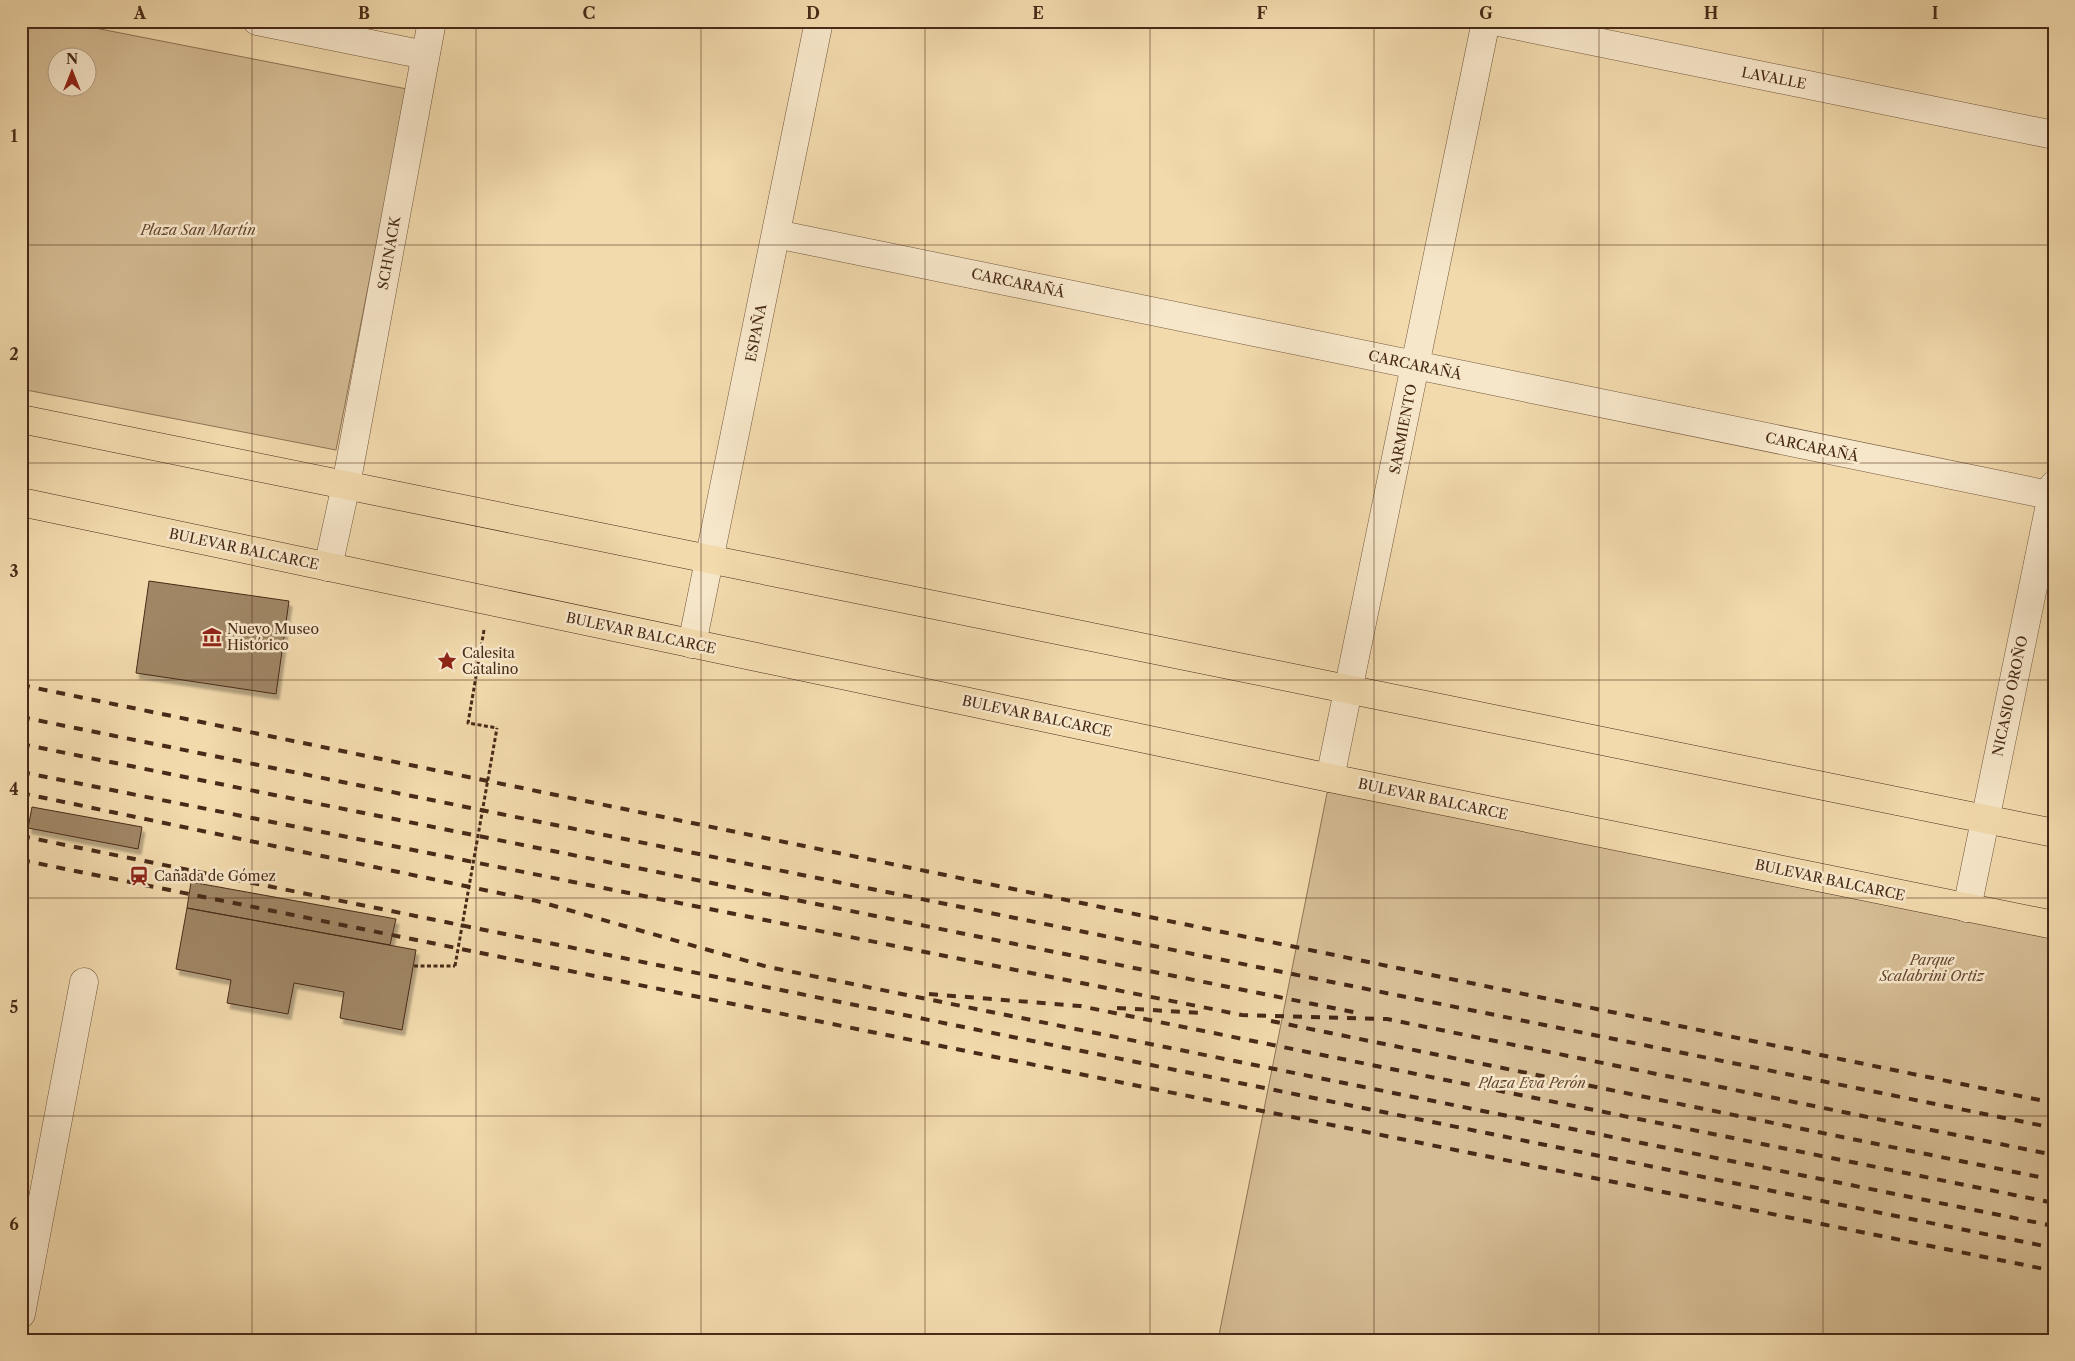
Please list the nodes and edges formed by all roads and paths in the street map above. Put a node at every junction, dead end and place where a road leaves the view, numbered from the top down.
1 (257, 21) edge
2 (432, 21) edge
3 (819, 21) edge
4 (1486, 21) edge
5 (1494, 21) edge
6 (425, 54) junction
7 (2054, 135) edge
8 (776, 234) junction
9 (1416, 365) junction
10 (21, 419) edge
11 (346, 485) junction
12 (2053, 493) edge
13 (21, 502) edge
14 (710, 559) junction
15 (328, 567) junction
16 (490, 601) junction
17 (692, 644) junction
18 (1350, 690) junction
19 (1330, 778) junction
20 (1984, 819) junction
21 (2054, 833) edge
22 (1967, 908) junction
23 (2054, 925) edge
24 (414, 966) dead end
25 (84, 982) dead end
26 (21, 1314) edge

1 - 6 street
2 - 6 street, SCHNACK
3 - 8 street, ESPAÑA
4 - 9 street, SARMIENTO
5 - 7 street, LAVALLE
6 - 11 street, SCHNACK
8 - 9 street, CARCARAÑÁ
8 - 14 street, ESPAÑA
9 - 12 street, CARCARAÑÁ
9 - 18 street, SARMIENTO
10 - 11 main road
11 - 14 main road
11 - 15 street, SCHNACK
12 - 20 street, NICASIO OROÑO
13 - 15 main road, BULEVAR BALCARCE
14 - 17 street, ESPAÑA
14 - 18 main road
15 - 16 main road, BULEVAR BALCARCE
16 - 17 main road, BULEVAR BALCARCE
16 - 24 path, bridge
17 - 19 main road, BULEVAR BALCARCE
18 - 19 street, SARMIENTO
18 - 20 main road
19 - 22 main road, BULEVAR BALCARCE
20 - 21 main road
20 - 22 street, NICASIO OROÑO
22 - 23 main road, BULEVAR BALCARCE
25 - 26 street

